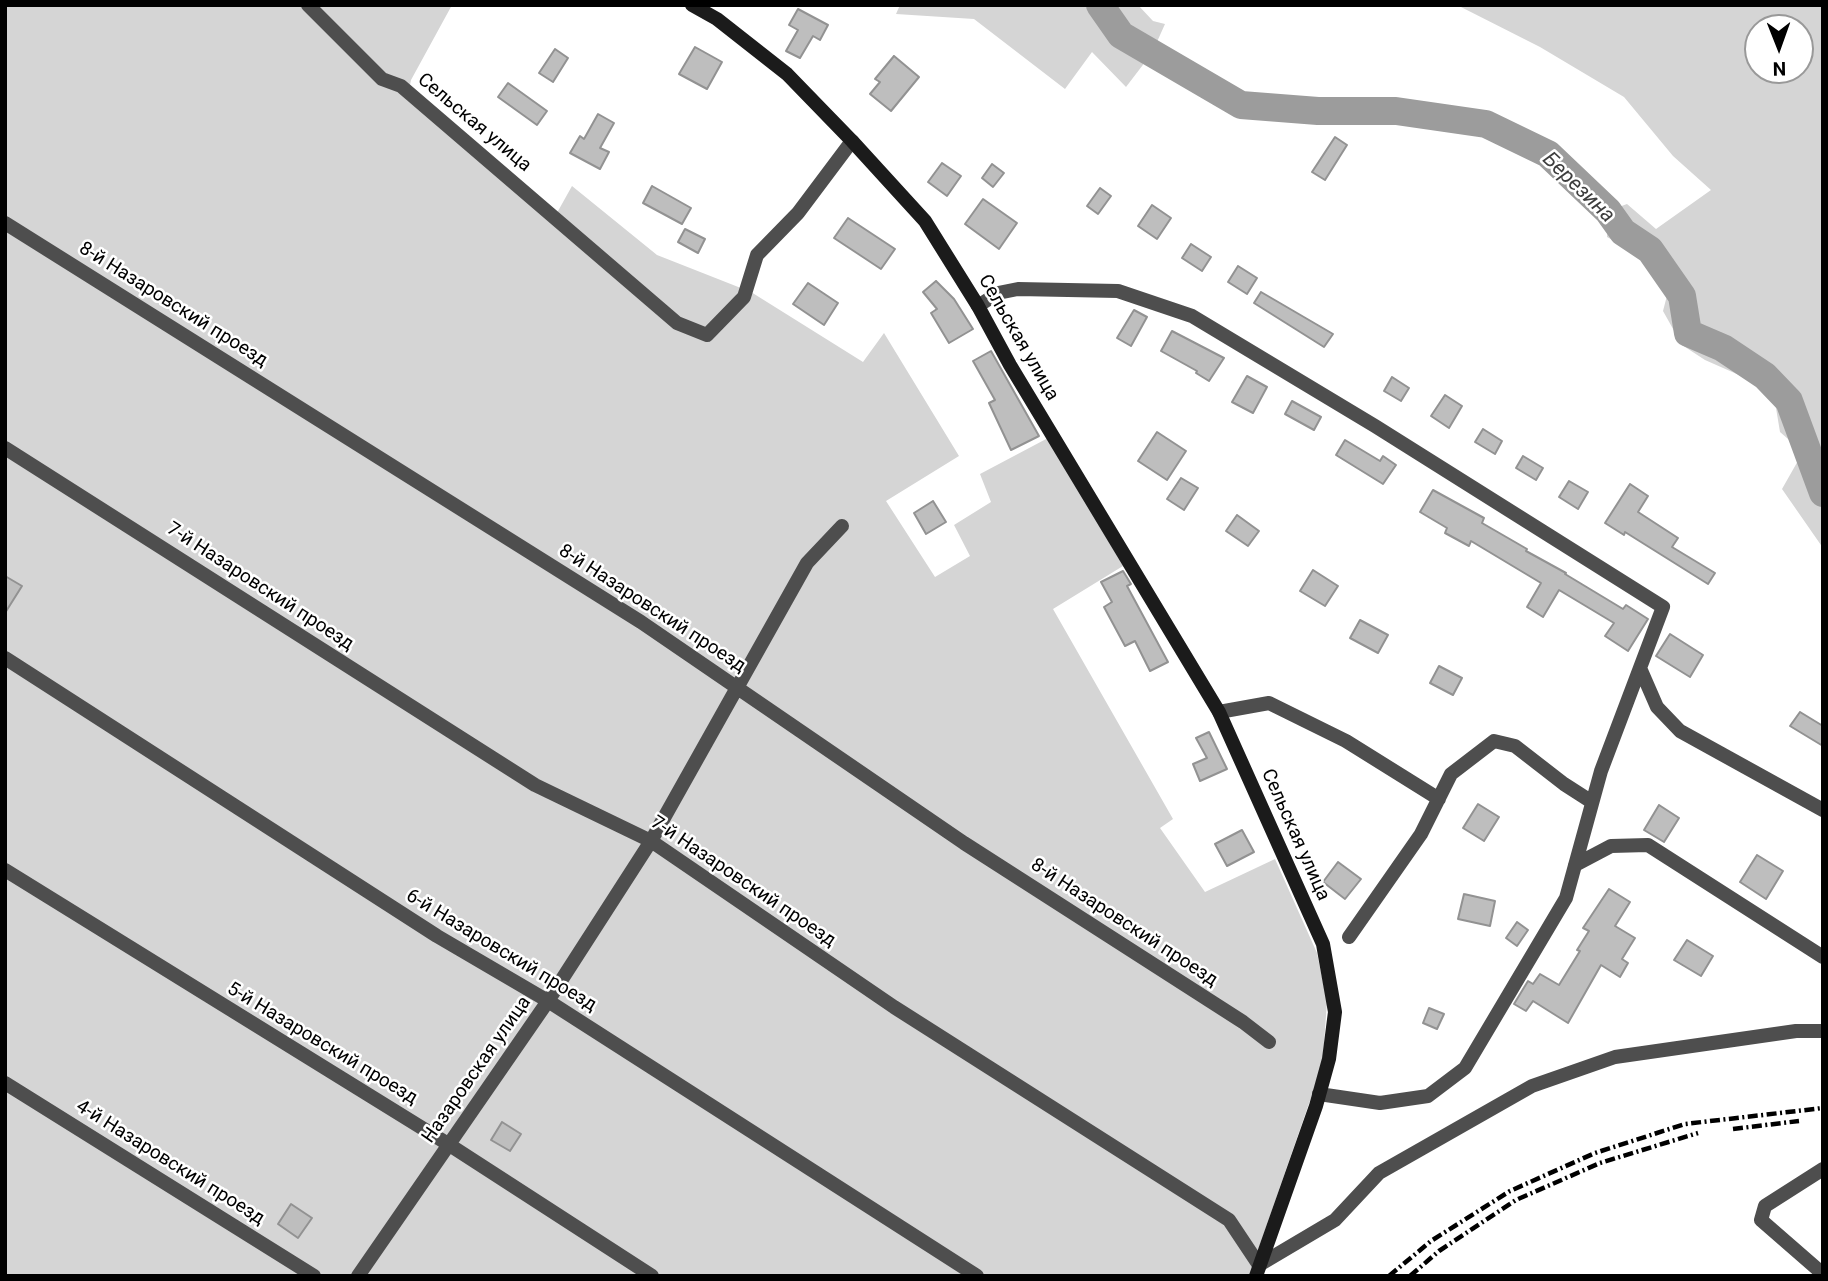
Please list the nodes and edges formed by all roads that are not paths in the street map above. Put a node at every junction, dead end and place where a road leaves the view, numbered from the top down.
1 (308, 5) edge
2 (692, 5) edge
3 (852, 141) junction
4 (5, 223) edge
5 (978, 306) junction
6 (5, 448) edge
7 (842, 526) dead end
8 (5, 659) edge
9 (1640, 668) junction
10 (738, 687) junction
11 (1219, 712) junction
12 (1439, 799) junction
13 (1592, 802) junction
14 (1823, 810) edge
15 (651, 841) junction
16 (1575, 865) junction
17 (5, 870) edge
18 (1349, 937) dead end
19 (1823, 957) edge
20 (548, 1001) junction
21 (1823, 1031) edge
22 (1269, 1042) dead end
23 (5, 1083) edge
24 (1319, 1094) junction
25 (448, 1144) junction
26 (1823, 1168) edge
27 (1258, 1270) edge
28 (1823, 1274) edge
29 (313, 1276) edge
30 (358, 1276) edge
31 (652, 1276) edge
32 (977, 1276) edge

1 - 3 street, Сельская улица
2 - 3 street
3 - 5 street, Сельская улица
4 - 10 street, 8-й Назаровский проезд
5 - 9 street
5 - 11 street, Сельская улица
6 - 15 street, 7-й Назаровский проезд
7 - 10 street, Назаровская улица
8 - 20 street, 6-й Назаровский проезд
9 - 13 street
9 - 14 street
10 - 15 street, Назаровская улица
10 - 22 street, 8-й Назаровский проезд
11 - 12 street
11 - 24 street, Сельская улица
12 - 13 street
12 - 18 street
13 - 16 street
15 - 20 street, Назаровская улица
15 - 27 street, 7-й Назаровский проезд
16 - 19 street
16 - 24 street
17 - 25 street, 5-й Назаровский проезд
20 - 25 street, Назаровская улица
20 - 32 street, 6-й Назаровский проезд
21 - 27 street
23 - 29 street, 4-й Назаровский проезд
24 - 27 street, Сельская улица
25 - 30 street, Назаровская улица
25 - 31 street, 5-й Назаровский проезд
26 - 28 street

